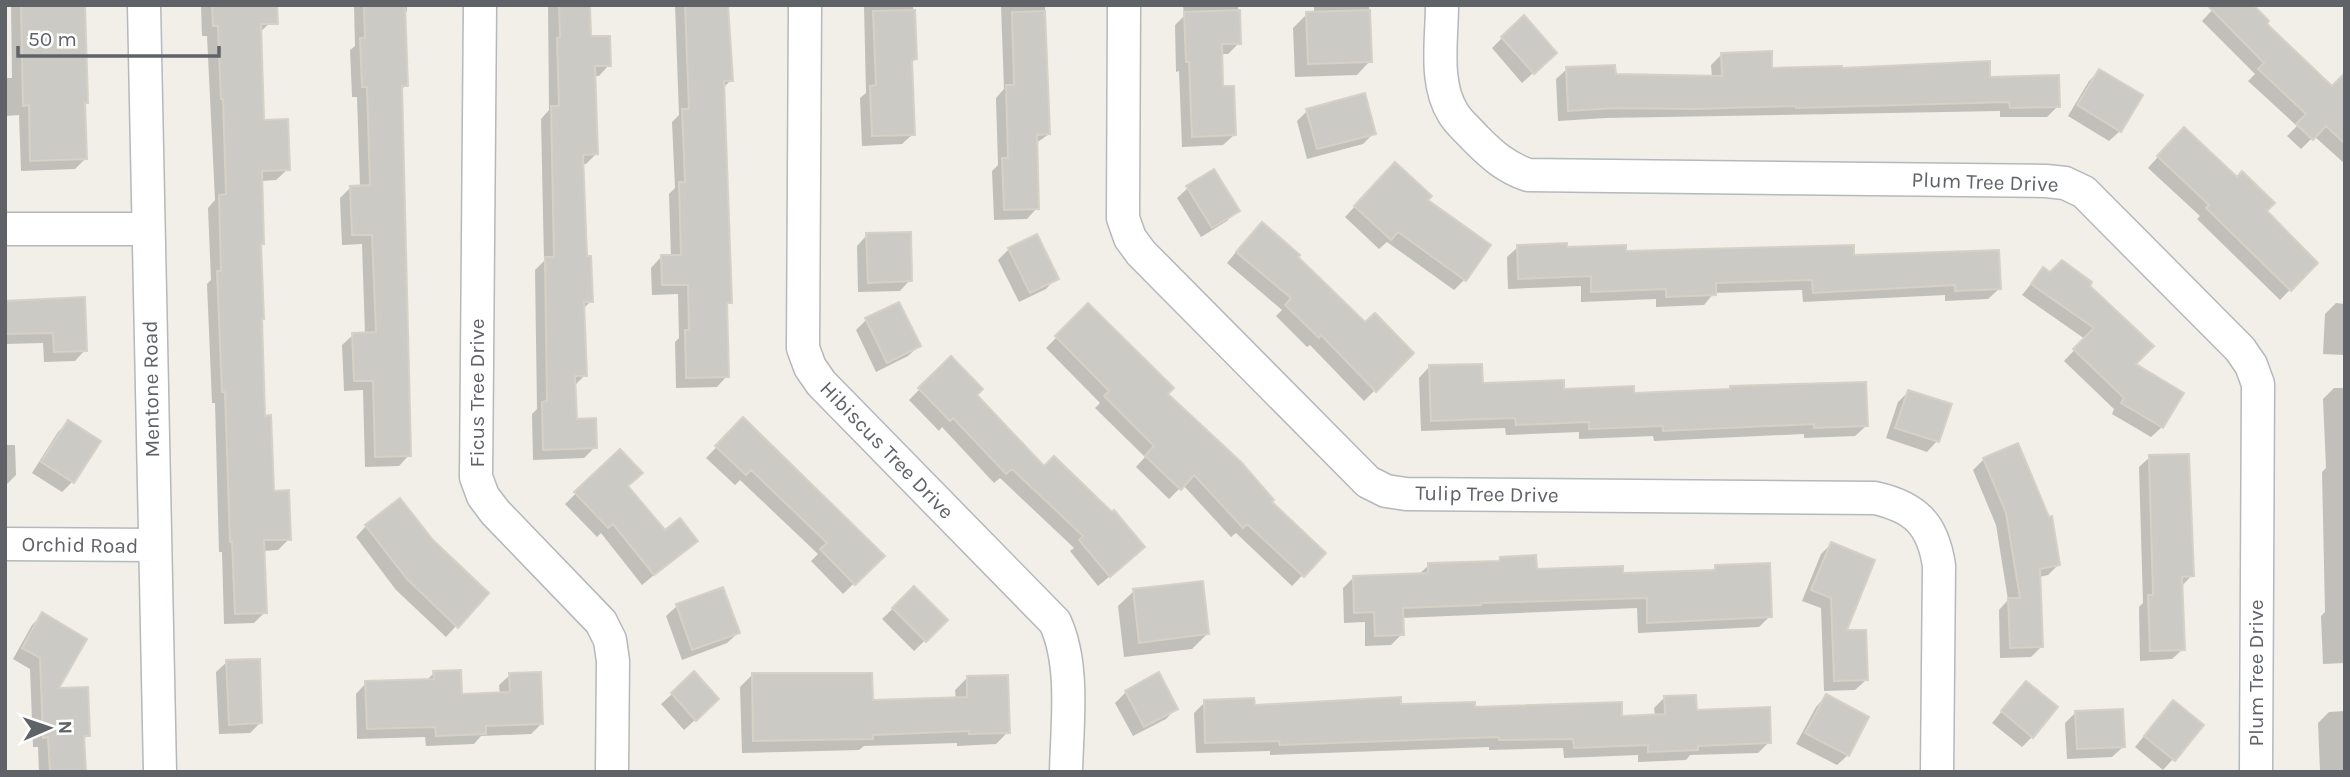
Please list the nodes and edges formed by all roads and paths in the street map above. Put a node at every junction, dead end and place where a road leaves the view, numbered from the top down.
1 (145, 5) edge
2 (480, 5) edge
3 (805, 5) edge
4 (1124, 5) edge
5 (1442, 5) edge
6 (5, 229) edge
7 (148, 229) junction
8 (5, 544) edge
9 (155, 545) junction
10 (160, 772) edge
11 (612, 772) edge
12 (1066, 772) edge
13 (1937, 772) edge
14 (2256, 772) edge

1 - 7 street, Mentone Road
2 - 11 street, Ficus Tree Drive
3 - 12 street, Hibiscus Tree Drive
4 - 13 street, Tulip Tree Drive
5 - 14 street, Plum Tree Drive
6 - 7 street
7 - 9 street, Mentone Road
8 - 9 street, Orchid Road
9 - 10 street, Mentone Road

